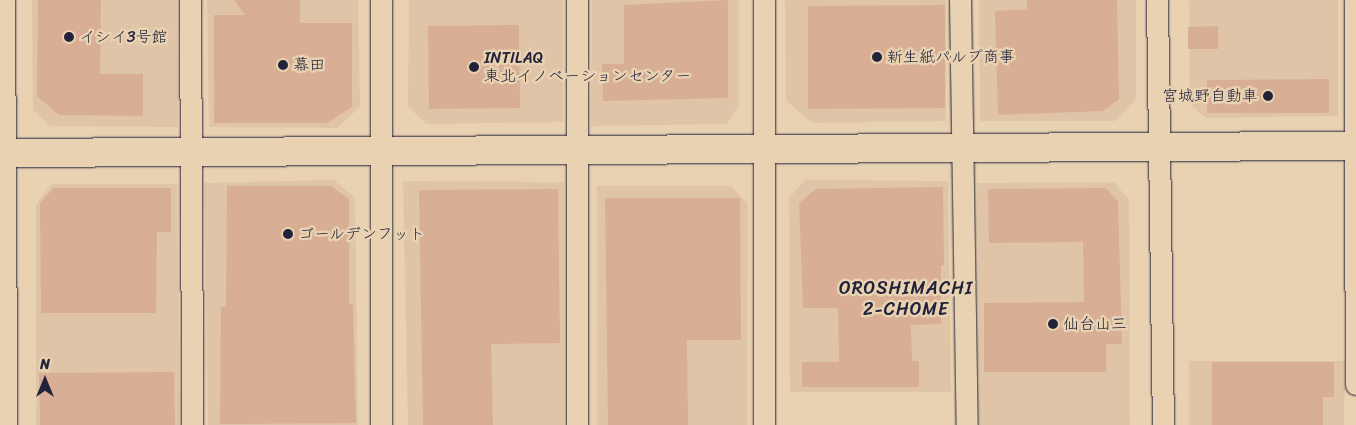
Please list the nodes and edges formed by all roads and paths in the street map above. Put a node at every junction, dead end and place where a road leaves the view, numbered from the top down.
1 (2, 0) edge
2 (190, 0) edge
3 (381, 0) edge
4 (577, 0) edge
5 (764, 0) edge
6 (960, 0) edge
7 (1157, 0) edge
8 (1354, 0) edge
9 (1355, 146) edge
10 (1161, 148) junction
11 (960, 149) junction
12 (379, 150) junction
13 (577, 150) junction
14 (763, 150) junction
15 (190, 152) junction
16 (1, 153) edge
17 (1356, 384) edge
18 (3, 425) edge
19 (192, 425) edge
20 (381, 425) edge
21 (577, 425) edge
22 (764, 425) edge
23 (967, 425) edge
24 (1163, 425) edge

1 - 16 street
2 - 15 street
3 - 12 street
4 - 13 street
5 - 14 street
6 - 11 street
7 - 10 street
8 - 9 street
9 - 10 street
9 - 17 street
10 - 11 street
10 - 24 street
11 - 14 street
11 - 23 street
12 - 13 street
12 - 15 street
12 - 20 street
13 - 14 street
13 - 21 street
14 - 22 street
15 - 16 street
15 - 19 street
16 - 18 street

